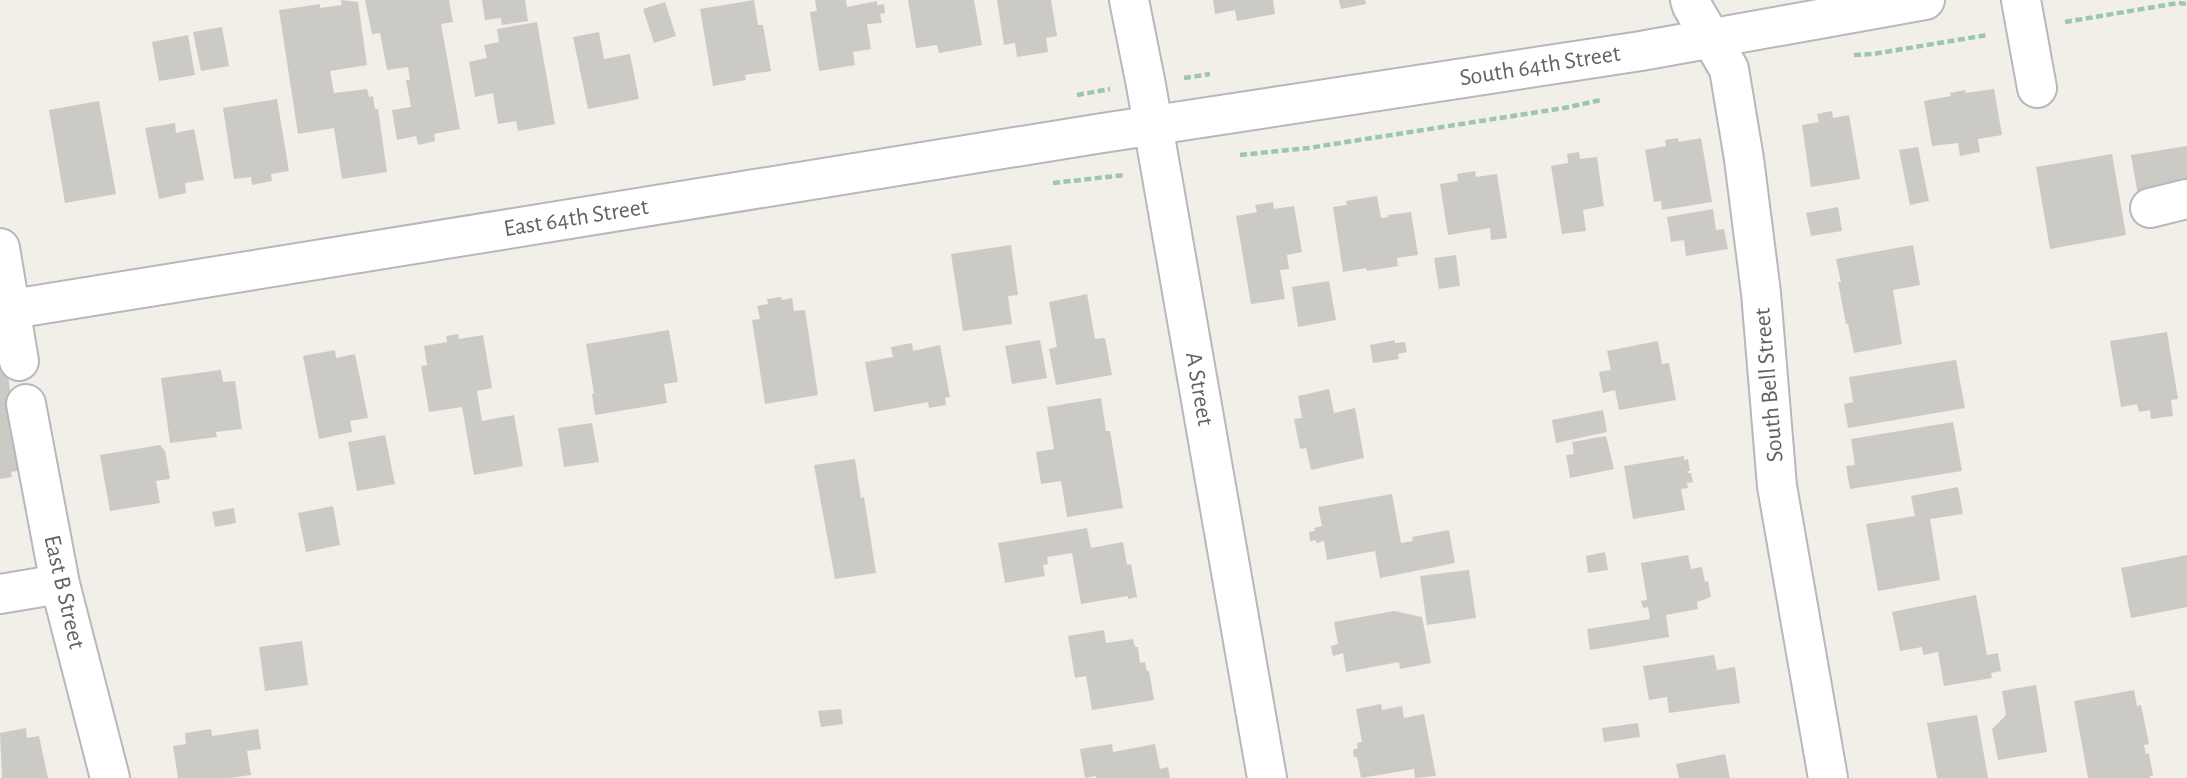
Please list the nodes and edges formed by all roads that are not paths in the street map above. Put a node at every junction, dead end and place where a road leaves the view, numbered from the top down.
1 (1129, 0) edge
2 (1690, 0) edge
3 (1925, 0) edge
4 (2021, 0) edge
5 (1711, 38) junction
6 (2038, 88) dead end
7 (1153, 126) junction
8 (2187, 200) edge
9 (2150, 208) dead end
10 (0, 247) edge
11 (5, 311) edge
12 (19, 361) dead end
13 (26, 404) dead end
14 (60, 584) junction
15 (0, 594) edge
16 (110, 778) edge
17 (1267, 778) edge
18 (1828, 778) edge

1 - 7 street, A Street
2 - 5 street, South Bell Street
3 - 5 street, South 64th Street
4 - 6 street
5 - 7 street, South 64th Street
5 - 18 street, South Bell Street
7 - 11 street, East 64th Street
7 - 17 street, A Street
8 - 9 street
10 - 11 street
11 - 12 street
13 - 14 street, East B Street
14 - 15 street
14 - 16 street, East B Street

